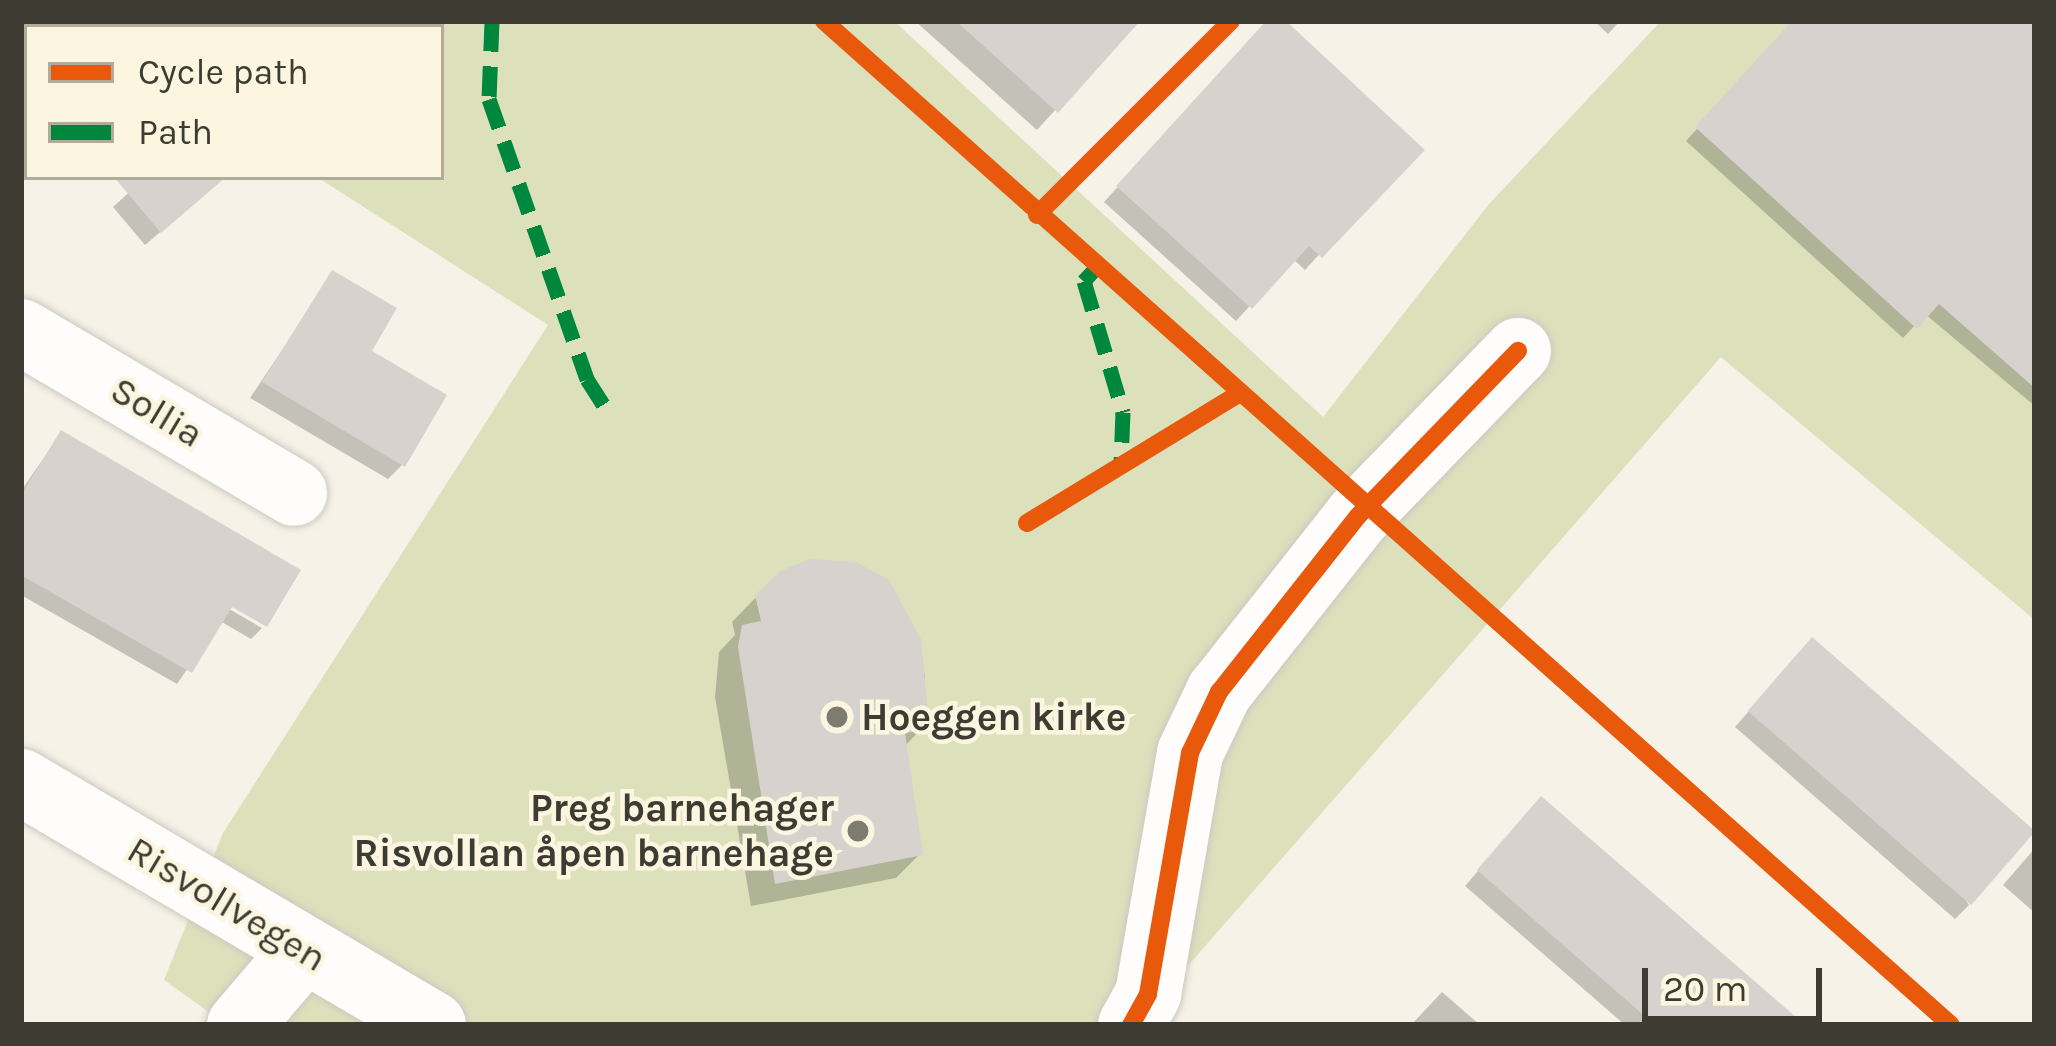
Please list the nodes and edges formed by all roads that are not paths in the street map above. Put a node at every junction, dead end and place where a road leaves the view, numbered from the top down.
1 (21, 332) edge
2 (1518, 351) dead end
3 (294, 493) dead end
4 (21, 782) edge
5 (304, 950) junction
6 (240, 1025) edge
7 (433, 1025) edge
8 (1131, 1025) edge

1 - 3 street, Sollia
2 - 8 street
4 - 5 street, Risvollvegen
5 - 6 street
5 - 7 street, Risvollvegen

